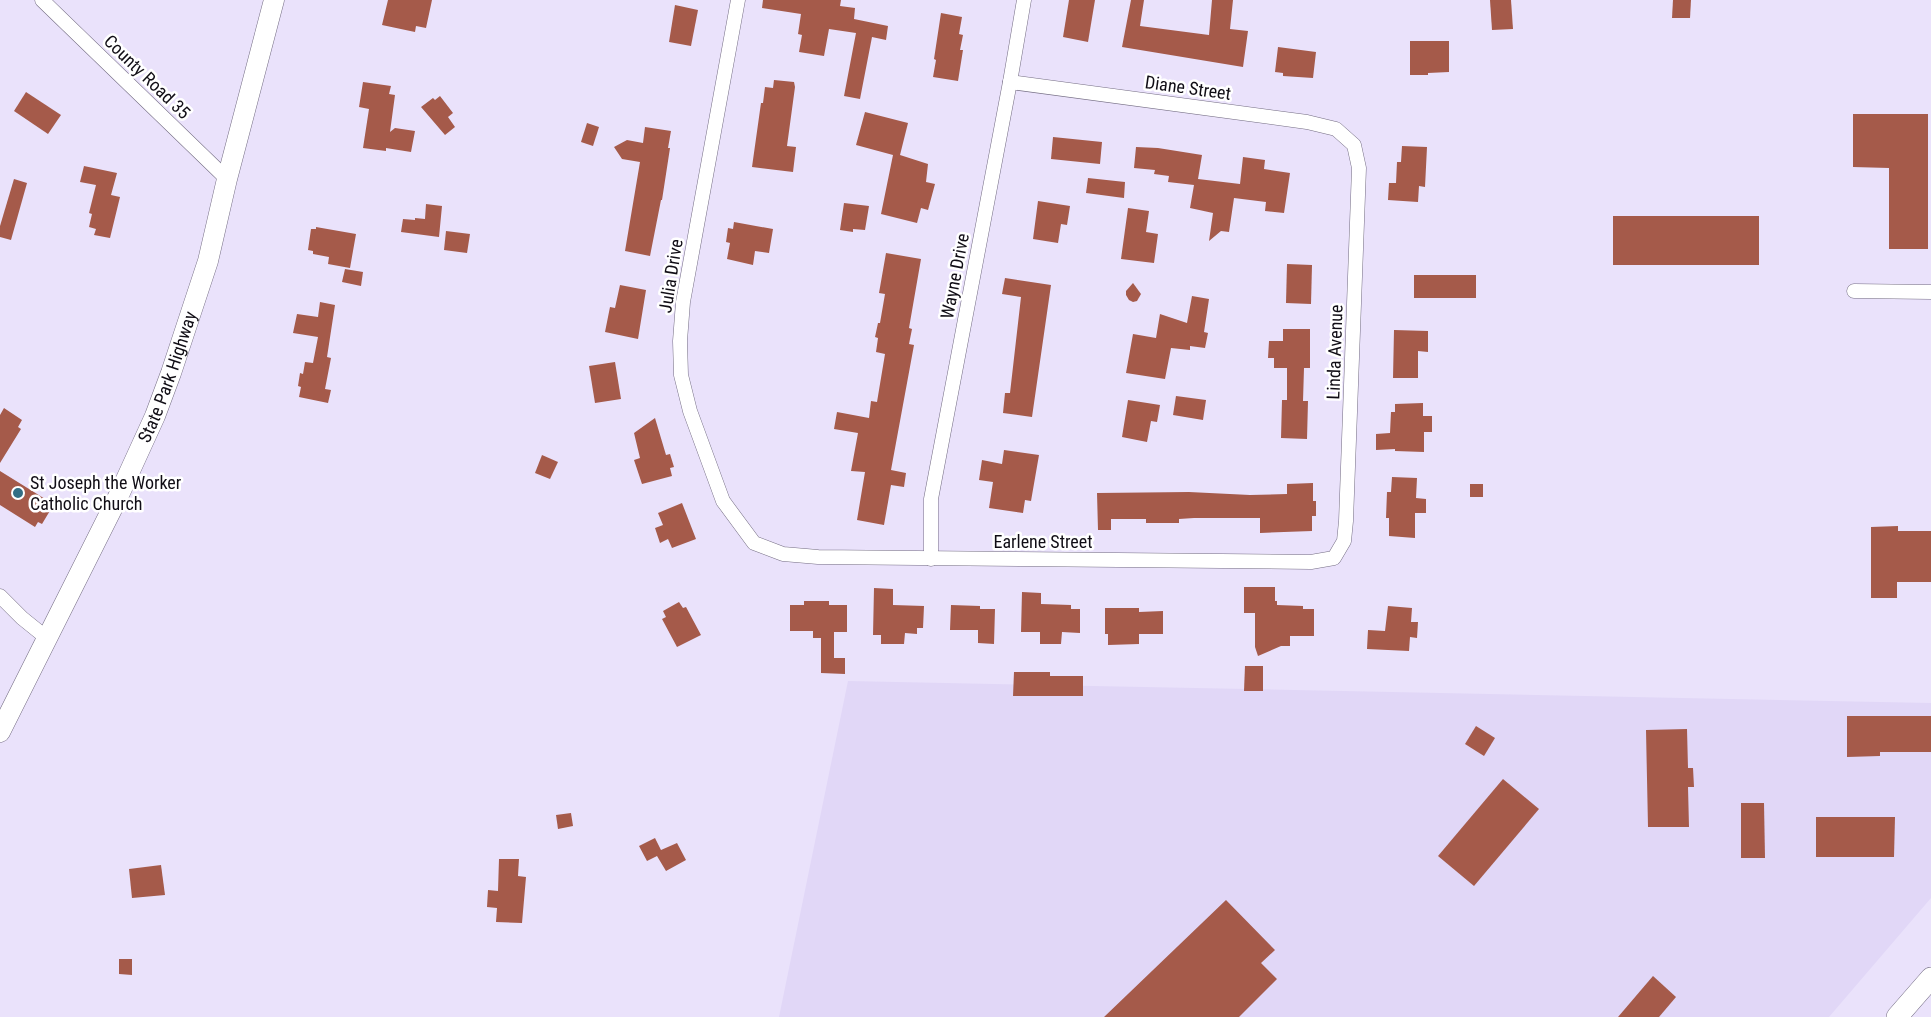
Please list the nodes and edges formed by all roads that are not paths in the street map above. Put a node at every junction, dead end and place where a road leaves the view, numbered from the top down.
1 (42, 0) edge
2 (274, 0) edge
3 (738, 0) edge
4 (1024, 0) edge
5 (1010, 82) junction
6 (1354, 145) joint
7 (227, 179) junction
8 (1854, 291) dead end
9 (1931, 292) edge
10 (754, 543) joint
11 (1334, 558) joint
12 (931, 559) junction
13 (0, 596) edge
14 (48, 639) junction
15 (0, 732) edge
16 (1931, 978) edge
17 (1897, 1017) edge

1 - 7 street, County Road 35
2 - 7 main road, State Park Highway
3 - 10 street, Julia Drive
4 - 5 street, Wayne Drive
5 - 6 street, Diane Street
5 - 12 street, Wayne Drive
6 - 11 street, Linda Avenue
7 - 14 main road, State Park Highway
8 - 9 street
10 - 12 street, Earlene Street
11 - 12 street, Earlene Street
13 - 14 street
14 - 15 main road, State Park Highway
16 - 17 main road

